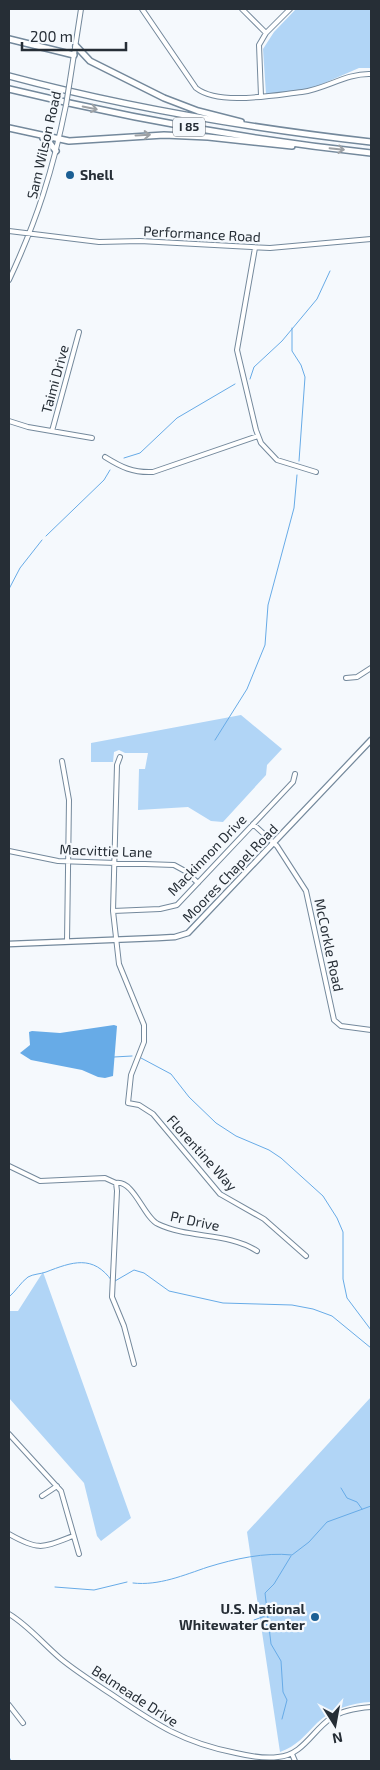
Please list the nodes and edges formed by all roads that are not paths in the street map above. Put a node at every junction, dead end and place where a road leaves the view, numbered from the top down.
1 (81, 9) edge
2 (142, 9) edge
3 (242, 9) edge
4 (290, 9) edge
5 (266, 33) junction
6 (9, 39) edge
7 (76, 46) junction
8 (74, 57) junction
9 (90, 61) junction
10 (371, 74) edge
11 (9, 76) edge
12 (9, 88) edge
13 (261, 96) junction
14 (9, 128) edge
15 (260, 128) junction
16 (33, 134) junction
17 (59, 140) junction
18 (371, 142) edge
19 (320, 147) junction
20 (56, 151) junction
21 (371, 152) edge
22 (9, 231) edge
23 (31, 233) junction
24 (371, 239) edge
25 (255, 248) junction
26 (9, 280) edge
27 (79, 332) dead end
28 (9, 420) edge
29 (52, 432) junction
30 (258, 436) junction
31 (92, 438) dead end
32 (106, 457) dead end
33 (316, 472) dead end
34 (371, 668) edge
35 (346, 678) dead end
36 (371, 740) edge
37 (120, 757) dead end
38 (62, 761) dead end
39 (295, 774) dead end
40 (253, 824) junction
41 (275, 843) junction
42 (9, 851) edge
43 (68, 862) junction
44 (115, 864) junction
45 (198, 883) junction
46 (113, 911) junction
47 (116, 940) junction
48 (67, 941) junction
49 (9, 944) edge
50 (371, 1030) edge
51 (9, 1166) edge
52 (116, 1183) junction
53 (258, 1251) dead end
54 (306, 1256) dead end
55 (134, 1364) dead end
56 (9, 1434) edge
57 (58, 1486) junction
58 (42, 1496) dead end
59 (9, 1534) edge
60 (74, 1536) junction
61 (80, 1554) dead end
62 (9, 1614) edge
63 (9, 1705) edge
64 (371, 1707) edge
65 (23, 1723) dead end
66 (292, 1754) junction
67 (295, 1761) edge

1 - 7 street, Sam Wilson Road
2 - 13 street
3 - 5 street
4 - 5 street
5 - 13 street
6 - 8 highway
7 - 8 street, Sam Wilson Road
7 - 9 highway
8 - 9 highway
8 - 17 street, Sam Wilson Road, bridge
9 - 15 highway
10 - 13 street
11 - 15 highway, I 85
12 -> 19 highway, I 85
14 - 16 highway
15 - 18 highway, I 85
16 - 17 highway
16 - 20 highway
17 -> 19 highway
17 - 20 street, Sam Wilson Road
19 -> 21 highway, I 85
20 - 23 street, Sam Wilson Road
22 - 23 street, Performance Road
23 - 25 street, Performance Road
23 - 26 street, Sam Wilson Road
24 - 25 street, Performance Road
25 - 30 street
27 - 29 street, Taimi Drive
28 - 29 street
29 - 31 street
30 - 32 street
30 - 33 street
34 - 35 street
36 - 41 main road, Moores Chapel Road
37 - 44 street
38 - 43 street
39 - 40 street, Mackinnon Drive
40 - 41 street, McCorkle Road
40 - 45 street, Mackinnon Drive
41 - 47 main road, Moores Chapel Road
41 - 50 street, McCorkle Road
42 - 43 street, Macvittie Lane
43 - 44 street, Macvittie Lane
43 - 48 street
44 - 45 street, Macvittie Lane
44 - 46 street
45 - 46 street, Mackinnon Drive
46 - 47 street
47 - 48 main road, Moores Chapel Road
47 - 54 street, Florentine Way
48 - 49 main road, Moores Chapel Road
51 - 52 street
52 - 53 street, Pr Drive
52 - 55 street
56 - 57 street
57 - 58 street
57 - 60 street
59 - 60 street
60 - 61 street
62 - 66 street, Belmeade Drive
63 - 65 street
64 - 66 street
66 - 67 street

